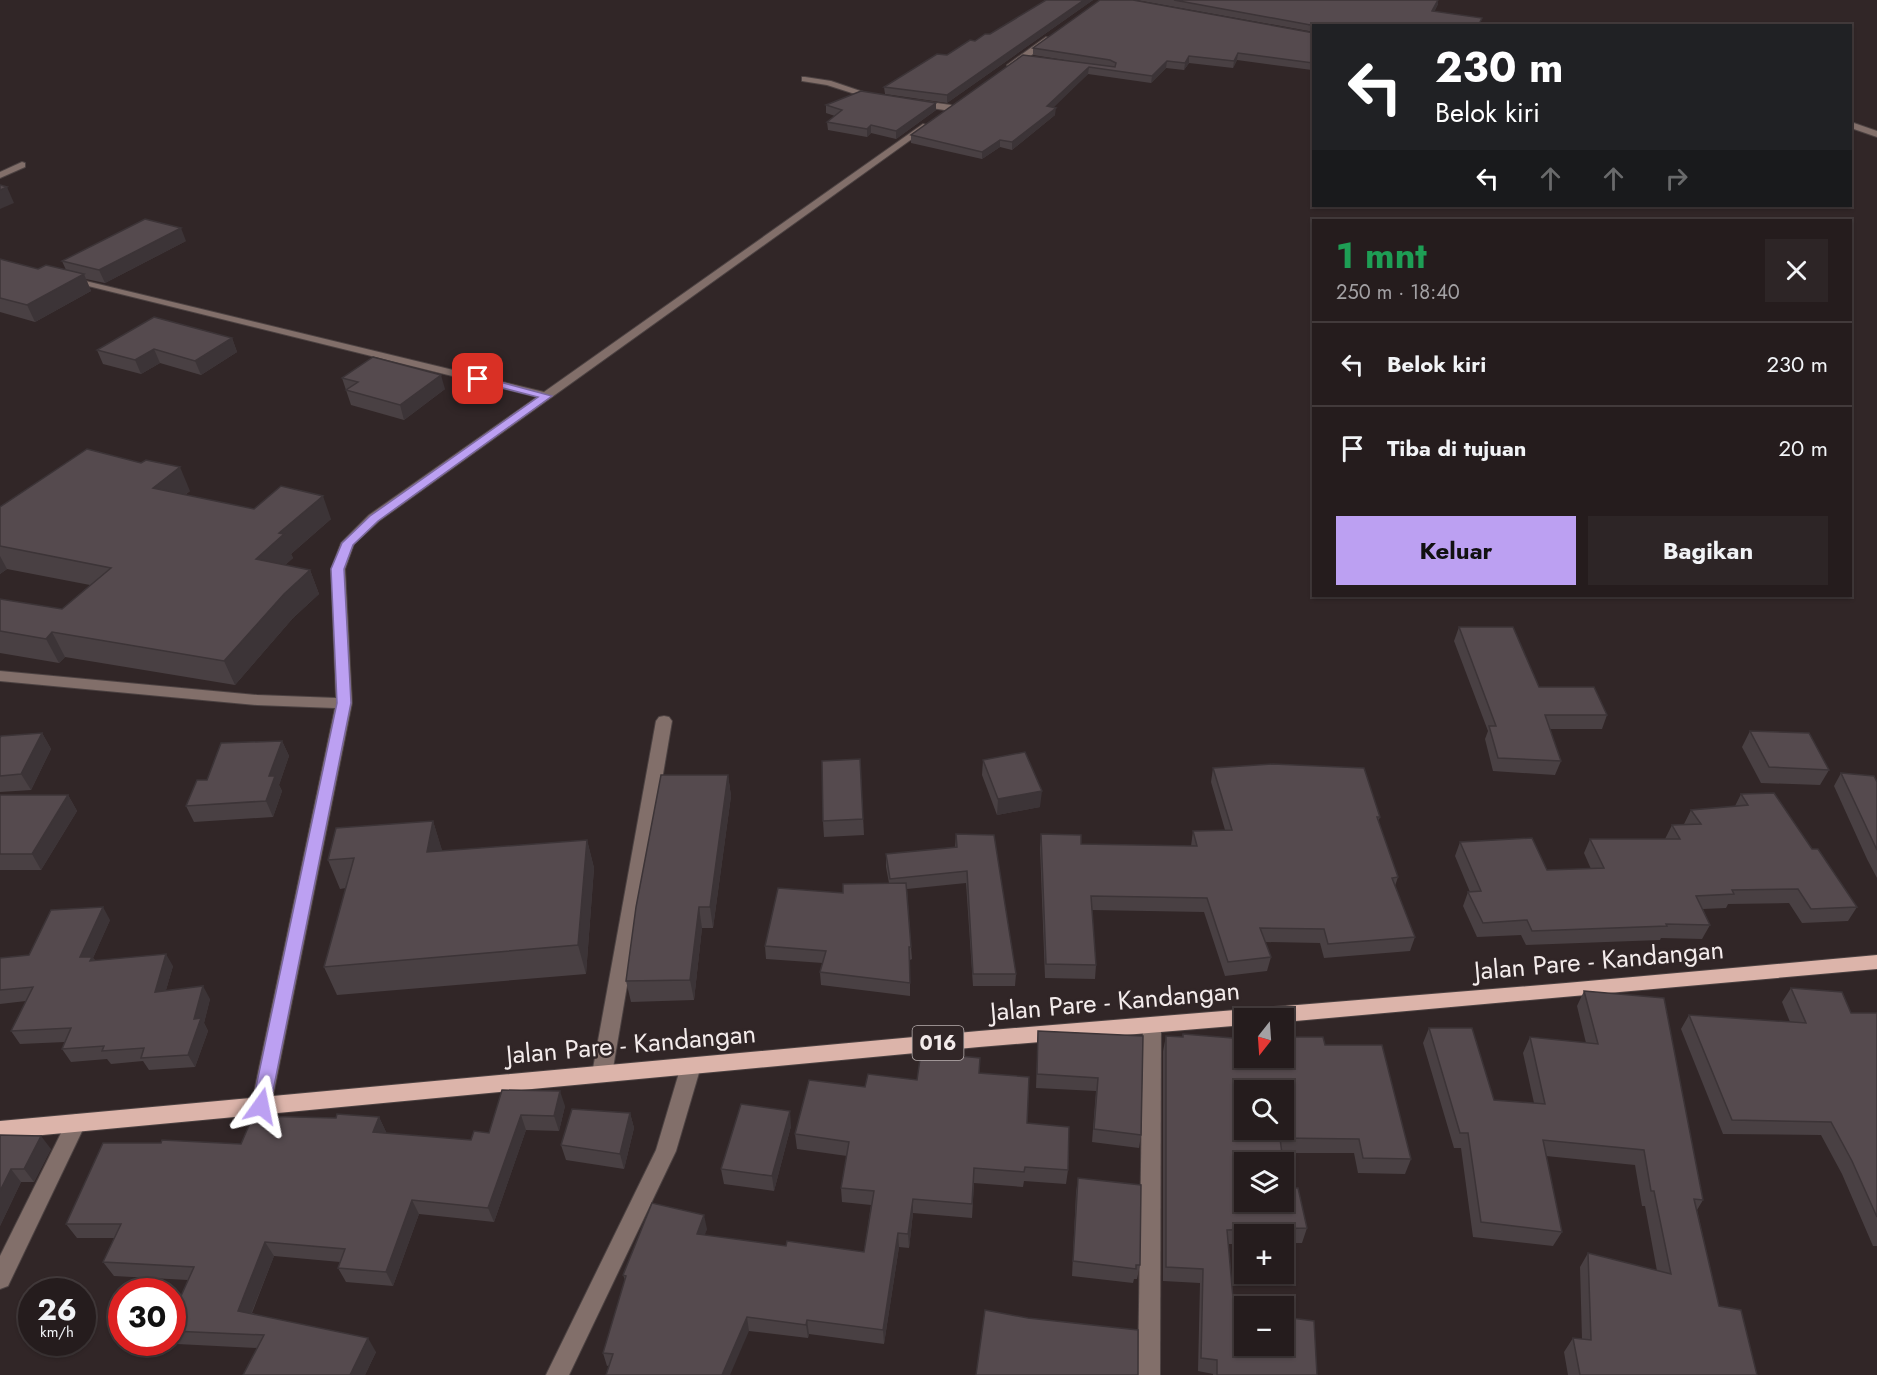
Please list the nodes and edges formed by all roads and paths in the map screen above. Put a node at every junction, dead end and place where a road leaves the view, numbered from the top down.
1 (1061, 31) edge
2 (996, 77) edge
3 (805, 79) dead end
4 (890, 99) edge
5 (907, 102) edge
6 (1852, 124) edge
7 (1877, 134) edge
8 (22, 165) dead end
9 (0, 175) edge
10 (58, 277) edge
11 (547, 396) junction
12 (0, 676) edge
13 (344, 703) junction
14 (664, 721) dead end
15 (1877, 962) edge
16 (1152, 1025) junction
17 (691, 1066) junction
18 (602, 1074) junction
19 (261, 1106) junction
20 (76, 1123) junction
21 (0, 1130) edge
22 (0, 1279) edge
23 (556, 1375) edge
24 (1149, 1375) edge

1 - 2 street
3 - 4 street
5 - 11 street
6 - 7 street
8 - 9 street
10 - 11 street
11 - 13 street
12 - 13 street
13 - 19 street
14 - 18 street
15 - 16 main road, Jalan Pare - Kandangan / 016
16 - 17 main road, Jalan Pare - Kandangan / 016
16 - 24 street
17 - 18 main road, Jalan Pare - Kandangan / 016
17 - 23 street
18 - 19 main road, Jalan Pare - Kandangan / 016
19 - 20 main road, Jalan Pare - Kandangan / 016
20 - 21 main road, Jalan Pare - Kandangan / 016
20 - 22 street

